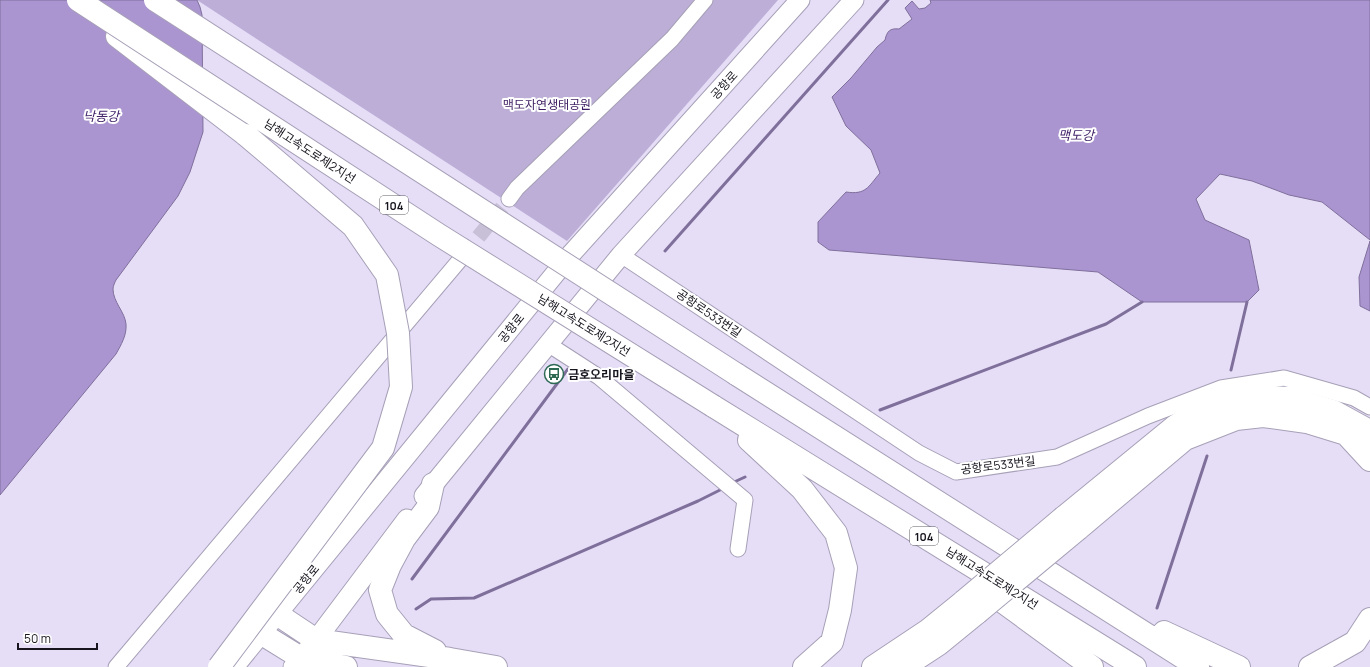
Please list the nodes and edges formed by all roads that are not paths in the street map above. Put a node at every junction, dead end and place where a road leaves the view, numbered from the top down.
1 (70, 0) edge
2 (78, 0) edge
3 (155, 0) edge
4 (705, 0) edge
5 (800, 0) edge
6 (854, 0) edge
7 (509, 199) tunnel mouth
8 (464, 255) tunnel mouth
9 (621, 255) junction
10 (548, 344) junction
11 (713, 406) junction
12 (1370, 407) edge
13 (1370, 434) edge
14 (1370, 460) edge
15 (433, 484) junction
16 (866, 500) junction
17 (1071, 523) junction
18 (738, 549) dead end
19 (1081, 592) junction
20 (970, 607) junction
21 (277, 614) junction
22 (1370, 619) edge
23 (262, 634) junction
24 (316, 640) junction
25 (450, 659) junction
26 (297, 663) edge
27 (116, 667) edge
28 (219, 667) edge
29 (234, 667) edge
30 (346, 667) edge
31 (496, 667) edge
32 (804, 667) edge
33 (874, 667) edge
34 (904, 667) edge
35 (1092, 667) edge
36 (1135, 667) edge
37 (1198, 667) edge
38 (1239, 667) edge
39 (1310, 667) edge

1 - 28 highway, bridge
2 - 11 highway, 남해고속도로제2지선 / 104, bridge
3 - 19 highway, bridge
4 - 7 street
5 - 21 main road, 공항로
6 - 9 main road
8 - 27 street
9 - 10 main road
9 - 12 street, 공항로533번길
10 - 15 main road
10 - 18 street
11 - 16 highway, 남해고속도로제2지선 / 104
11 - 32 highway
13 - 17 highway
14 - 17 highway
15 - 24 main road
15 - 25 highway
16 - 35 highway
16 - 36 highway, 남해고속도로제2지선 / 104
17 - 20 highway, bridge
19 - 37 highway
19 - 38 highway
20 - 33 highway
20 - 34 highway
21 - 23 main road, 공항로
21 - 24 highway
22 - 39 highway
23 - 26 highway
23 - 29 main road, 공항로
24 - 25 highway
24 - 26 main road
25 - 31 highway
26 - 30 highway

